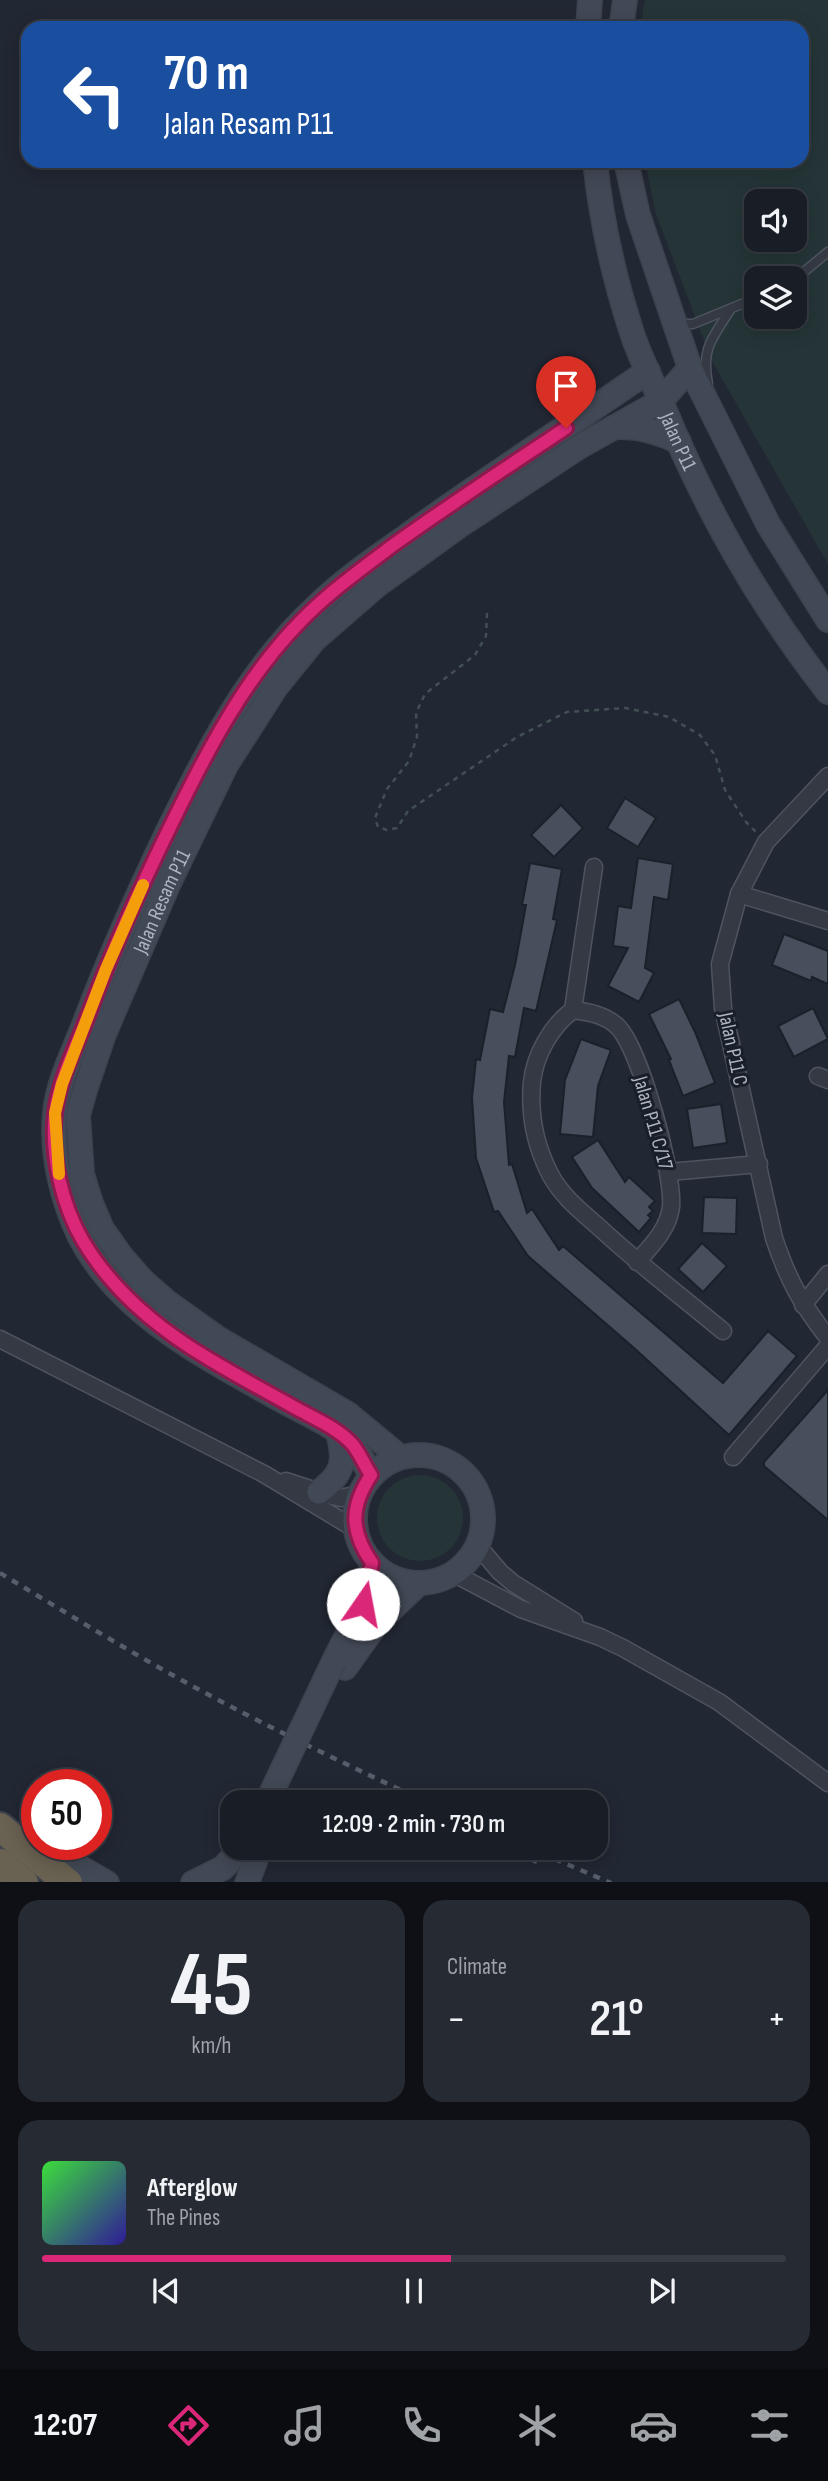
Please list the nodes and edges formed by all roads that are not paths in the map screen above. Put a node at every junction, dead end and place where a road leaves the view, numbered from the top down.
1 (590, 0) edge
2 (625, 0) edge
3 (588, 21) edge
4 (622, 21) edge
5 (596, 168) edge
6 (628, 168) edge
7 (828, 252) edge
8 (807, 269) edge
9 (744, 304) edge
10 (730, 310) junction
11 (672, 318) junction
12 (632, 333) junction
13 (690, 368) junction
14 (648, 371) junction
15 (610, 397) junction
16 (661, 401) junction
17 (713, 411) junction
18 (614, 427) junction
19 (679, 442) junction
20 (828, 620) edge
21 (828, 692) edge
22 (828, 776) edge
23 (594, 866) dead end
24 (740, 894) junction
25 (828, 921) edge
26 (573, 1010) junction
27 (759, 1164) junction
28 (669, 1172) junction
29 (637, 1262) junction
30 (828, 1274) edge
31 (803, 1305) junction
32 (723, 1331) dead end
33 (828, 1338) edge
34 (0, 1339) edge
35 (828, 1346) edge
36 (338, 1433) junction
37 (400, 1457) junction
38 (733, 1457) dead end
39 (264, 1474) junction
40 (365, 1485) junction
41 (318, 1492) junction
42 (355, 1529) junction
43 (478, 1546) junction
44 (372, 1563) junction
45 (453, 1573) junction
46 (419, 1583) junction
47 (600, 1637) junction
48 (340, 1664) junction
49 (828, 1783) edge
50 (273, 1790) edge
51 (287, 1790) edge
52 (0, 1827) edge
53 (21, 1844) edge
54 (40, 1860) edge
55 (51, 1860) edge
56 (230, 1860) edge
57 (255, 1860) edge
58 (0, 1863) edge
59 (24, 1882) edge
60 (68, 1882) edge
61 (107, 1882) edge
62 (193, 1882) edge
63 (247, 1882) edge

1 - 3 main road
2 - 4 main road
5 - 12 main road, Jalan P11
6 - 11 main road, Jalan P11
7 - 8 lane
9 - 10 lane
10 - 11 lane
10 - 17 lane
11 - 13 main road, Jalan P11
12 - 14 main road, Jalan P11
12 - 15 main road
13 - 14 main road
13 - 16 main road, Jalan Resam P11
13 - 17 main road, Jalan P11
14 - 15 main road, Jalan Resam P11
14 - 16 main road, Jalan P11
15 - 36 main road, Jalan Resam P11
16 - 18 main road, Jalan Resam P11
16 - 19 main road, Jalan P11
17 - 20 main road, Jalan P11
18 - 19 main road
18 - 37 main road, Jalan Resam P11
19 - 21 main road, Jalan P11
22 - 24 street, Jalan P11 C
23 - 26 street
24 - 25 street
24 - 27 street, Jalan P11 C
26 - 28 street, Jalan P11 C/17
26 - 29 street
27 - 28 street
27 - 31 street, Jalan P11 C
28 - 29 street, Jalan P11 C/17
29 - 32 street
30 - 31 street
31 - 33 street, Jalan P11 C
34 - 39 street
35 - 38 street
36 - 40 main road, Jalan Resam P11
36 - 41 main road
37 - 40 main road
37 - 43 main road
39 - 41 street
39 - 42 street
40 - 41 street
40 - 42 main road
42 - 44 main road
43 - 45 main road
43 - 47 street
44 - 46 main road
44 - 48 main road
45 - 46 main road
45 - 47 street
46 - 48 main road
47 - 49 street
48 - 50 main road, bridge
48 - 51 main road
52 - 53 highway
54 - 60 highway
55 - 61 main road
56 - 62 main road
57 - 63 main road
58 - 59 highway

